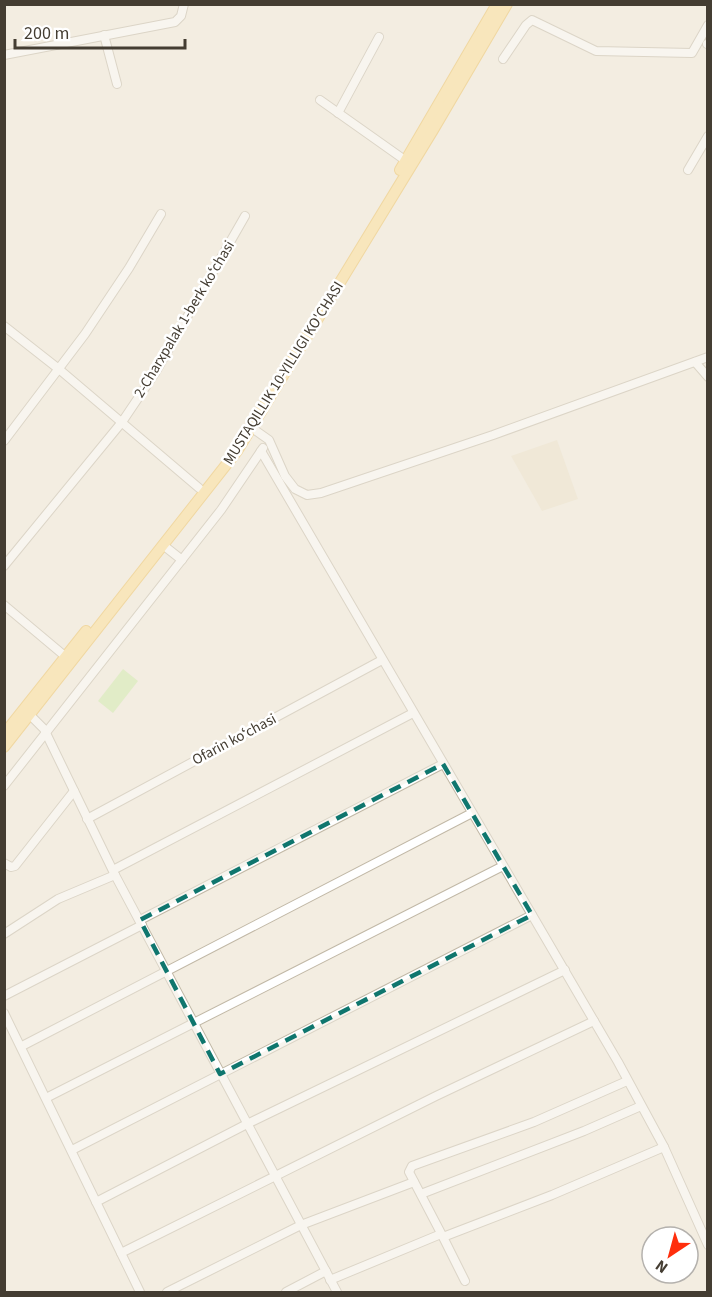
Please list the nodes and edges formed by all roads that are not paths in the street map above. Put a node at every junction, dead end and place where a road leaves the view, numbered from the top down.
1 (184, 4) edge
2 (497, 4) edge
3 (507, 4) edge
4 (708, 25) edge
5 (104, 34) junction
6 (379, 37) dead end
7 (4, 55) edge
8 (503, 59) dead end
9 (117, 84) dead end
10 (320, 100) dead end
11 (338, 113) junction
12 (708, 136) edge
13 (408, 163) junction
14 (688, 171) dead end
15 (161, 214) dead end
16 (245, 216) dead end
17 (4, 326) edge
18 (708, 357) edge
19 (695, 362) junction
20 (60, 370) junction
21 (708, 377) edge
22 (122, 422) junction
23 (252, 428) junction
24 (269, 440) junction
25 (4, 441) edge
26 (261, 451) junction
27 (199, 488) junction
28 (166, 547) junction
29 (182, 560) junction
30 (4, 566) edge
31 (4, 605) edge
32 (66, 657) junction
33 (382, 660) junction
34 (413, 713) junction
35 (33, 718) junction
36 (45, 731) junction
37 (4, 734) edge
38 (4, 747) edge
39 (443, 764) junction
40 (4, 786) edge
41 (74, 792) junction
42 (472, 813) junction
43 (87, 819) junction
44 (4, 863) edge
45 (503, 866) junction
46 (114, 873) junction
47 (532, 915) junction
48 (141, 922) junction
49 (4, 934) edge
50 (565, 970) junction
51 (167, 971) junction
52 (4, 996) edge
53 (4, 1013) edge
54 (594, 1022) junction
55 (194, 1024) junction
56 (22, 1046) junction
57 (220, 1074) junction
58 (627, 1081) junction
59 (46, 1098) junction
60 (641, 1106) junction
61 (247, 1124) junction
62 (664, 1147) junction
63 (72, 1150) junction
64 (274, 1175) junction
65 (414, 1182) junction
66 (421, 1194) junction
67 (96, 1202) junction
68 (301, 1225) junction
69 (442, 1235) junction
70 (708, 1245) edge
71 (121, 1253) junction
72 (328, 1275) junction
73 (465, 1281) dead end
74 (140, 1293) edge
75 (167, 1293) edge
76 (286, 1293) edge
77 (337, 1293) edge

1 - 5 street
2 - 13 main road, MUSTAQILLIK 10-YILLIGI KO'CHASI
3 - 13 main road, MUSTAQILLIK 10-YILLIGI KO'CHASI
4 - 8 street
5 - 7 street
5 - 9 street
6 - 11 street
10 - 11 street
11 - 13 street
12 - 14 street
13 - 23 main road, MUSTAQILLIK 10-YILLIGI KO'CHASI
13 - 27 main road, MUSTAQILLIK 10-YILLIGI KO'CHASI
15 - 20 street
16 - 22 street, 2-Charxpalak 1-berk koʻchasi
17 - 20 street
18 - 19 street
19 - 21 street
19 - 24 street
20 - 22 street
20 - 25 street
22 - 27 street
22 - 30 street, 2-Charxpalak 1-berk koʻchasi
23 - 24 street
23 - 28 main road, MUSTAQILLIK 10-YILLIGI KO'CHASI
24 - 26 street
26 - 29 street
26 - 33 street
27 - 32 main road, MUSTAQILLIK 10-YILLIGI KO'CHASI
28 - 29 street
28 - 35 main road, MUSTAQILLIK 10-YILLIGI KO'CHASI
29 - 36 street
31 - 32 street
32 - 37 main road, MUSTAQILLIK 10-YILLIGI KO'CHASI
33 - 34 street
33 - 43 street, Ofarin koʻchasi
34 - 39 street
34 - 46 street
35 - 36 street
35 - 38 main road, MUSTAQILLIK 10-YILLIGI KO'CHASI
36 - 40 street
36 - 41 street
39 - 42 street
39 - 48 street
41 - 43 street
41 - 44 street
42 - 45 street
42 - 51 street
43 - 46 street
45 - 47 street
45 - 55 street
46 - 48 street
46 - 49 street
47 - 50 street
47 - 57 street
48 - 51 street
48 - 52 street
50 - 54 street
50 - 61 street
51 - 55 street
51 - 56 street
53 - 56 street
54 - 58 street
54 - 64 street
55 - 57 street
55 - 59 street
56 - 59 street
57 - 61 street
57 - 63 street
58 - 60 street
58 - 65 street
59 - 63 street
60 - 62 street
60 - 66 street
61 - 64 street
61 - 67 street
62 - 69 street
62 - 70 street
63 - 67 street
64 - 68 street
64 - 71 street
65 - 66 street
65 - 68 street
66 - 69 street
67 - 71 street
68 - 72 street
68 - 75 street
69 - 72 street
69 - 73 street
71 - 74 street
72 - 76 street
72 - 77 street

